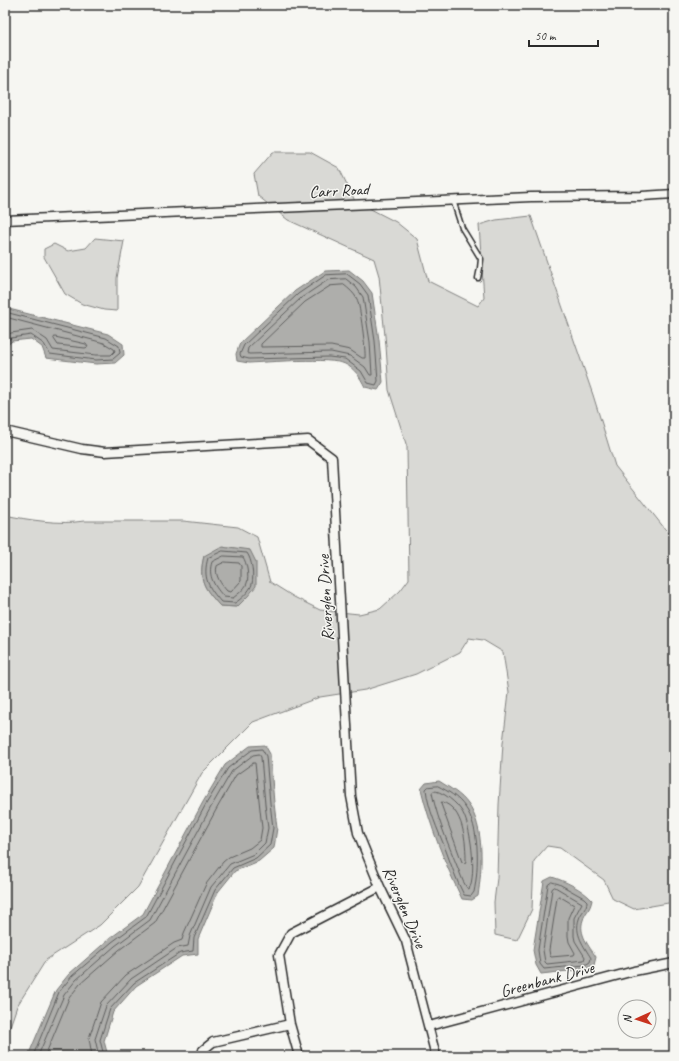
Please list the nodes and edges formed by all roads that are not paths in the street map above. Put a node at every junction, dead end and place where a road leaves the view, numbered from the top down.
1 (674, 194) edge
2 (453, 200) junction
3 (5, 220) edge
4 (478, 278) dead end
5 (5, 431) edge
6 (380, 887) junction
7 (674, 964) edge
8 (290, 1024) junction
9 (428, 1026) junction
10 (203, 1050) dead end
11 (299, 1056) edge
12 (436, 1056) edge

1 - 2 street, Carr Road
2 - 3 street, Carr Road
2 - 4 lane
5 - 6 street, Riverglen Drive
6 - 8 street
6 - 9 street, Riverglen Drive
7 - 9 street, Greenbank Drive
8 - 10 street
8 - 11 street
9 - 12 street, Riverglen Drive

